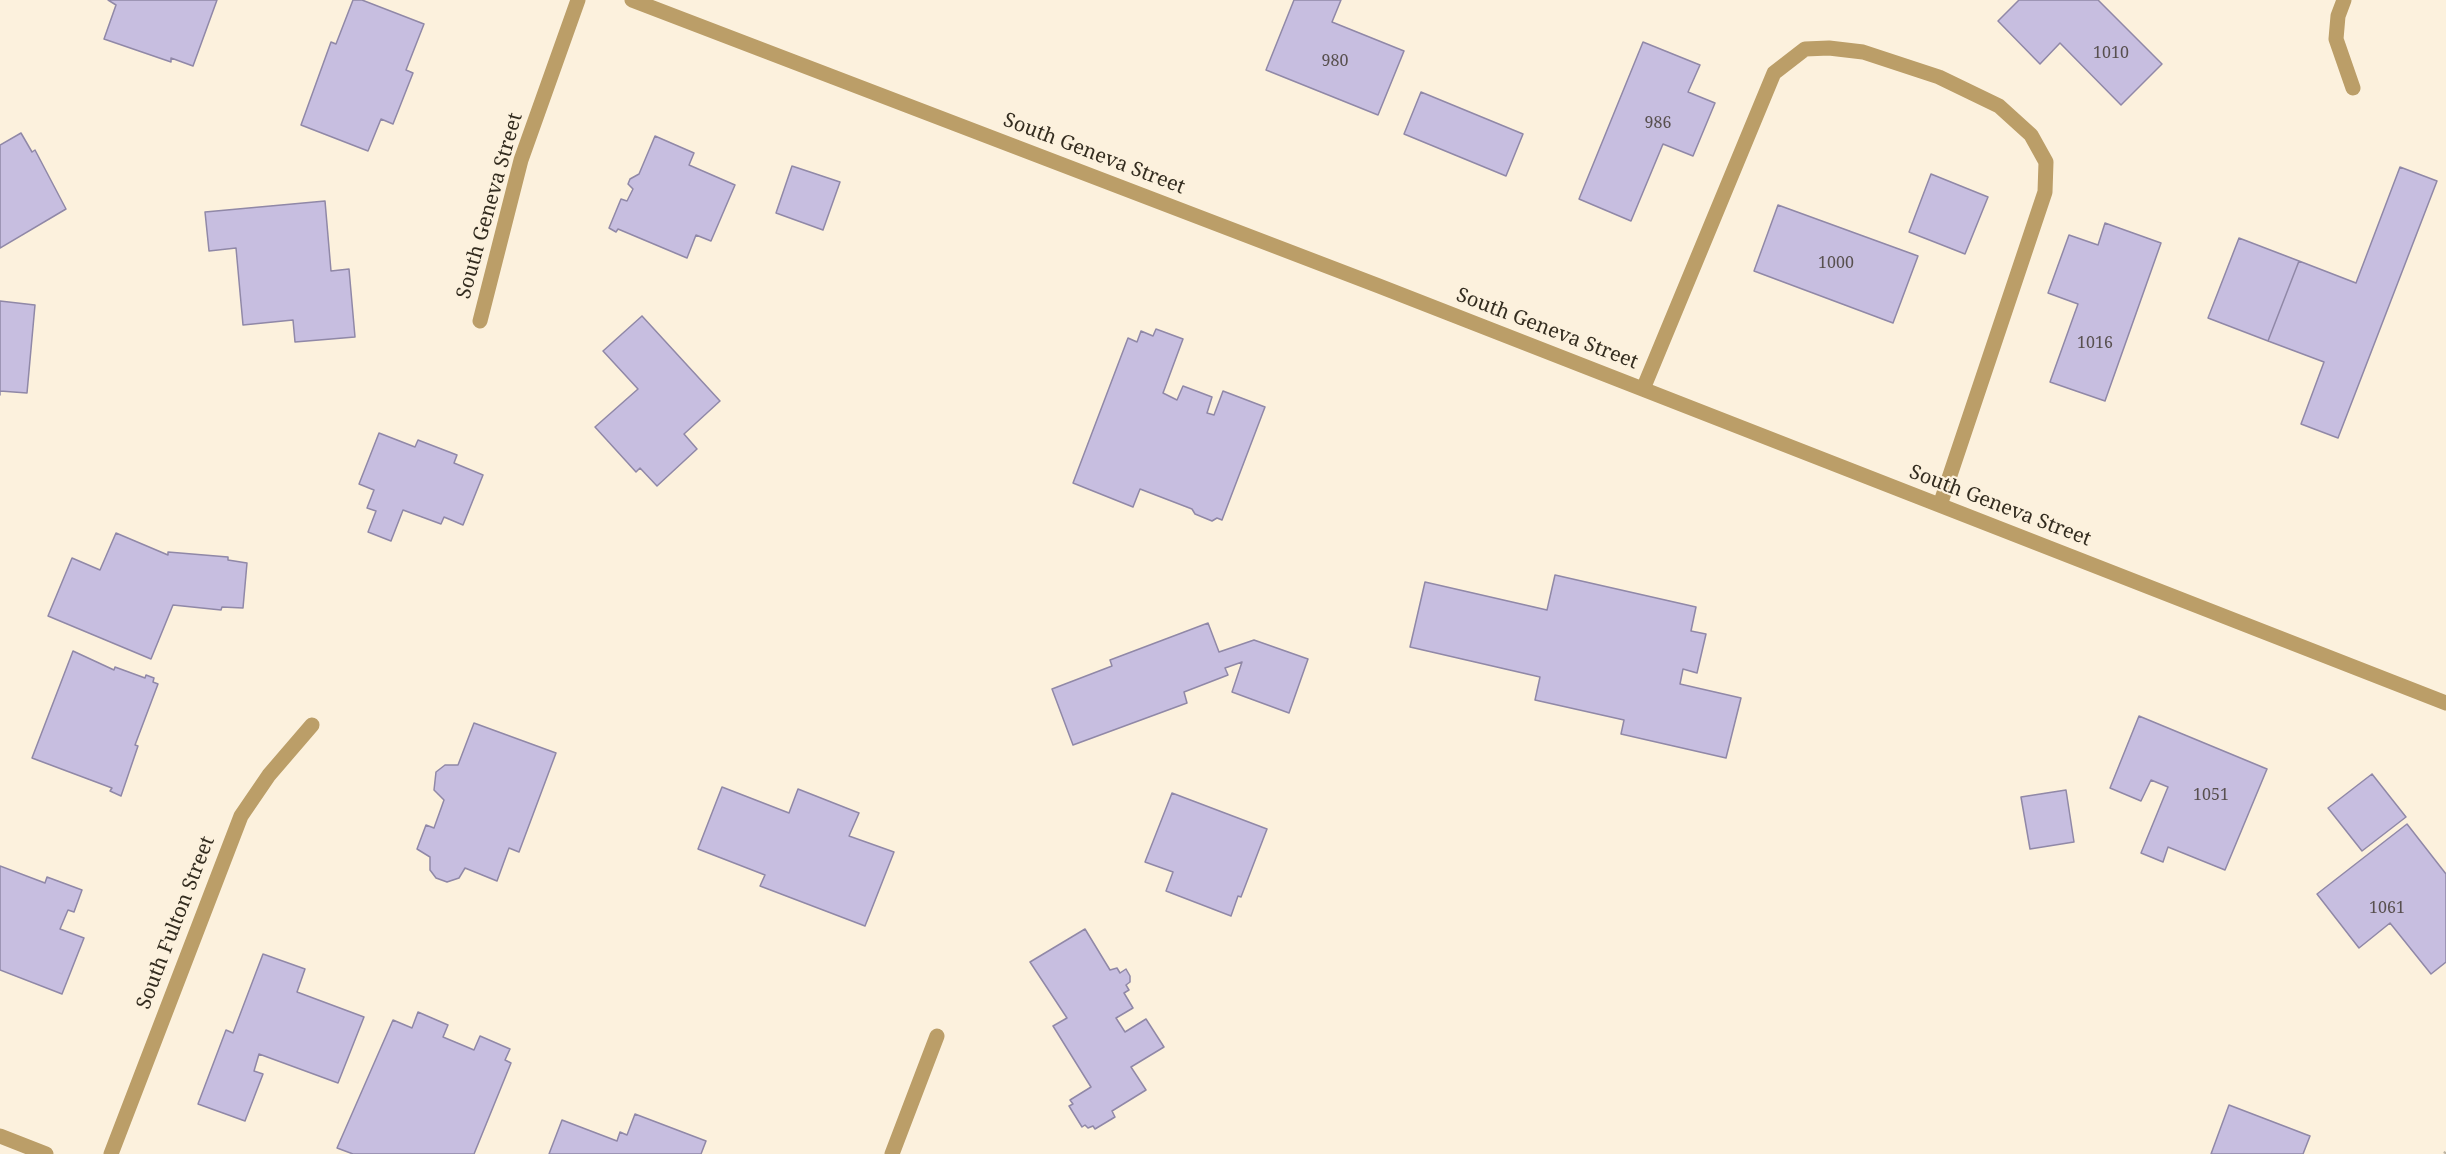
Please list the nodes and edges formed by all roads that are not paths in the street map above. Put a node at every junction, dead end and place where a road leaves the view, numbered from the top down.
1 (578, 0) edge
2 (632, 0) edge
3 (2344, 0) edge
4 (2353, 88) dead end
5 (480, 321) dead end
6 (1643, 389) junction
7 (1940, 505) junction
8 (2446, 703) edge
9 (312, 725) dead end
10 (937, 1036) dead end
11 (0, 1136) edge
12 (46, 1154) edge
13 (111, 1154) edge
14 (892, 1154) edge

1 - 5 street, South Geneva Street
2 - 6 street, South Geneva Street
3 - 4 street
6 - 7 street, South Geneva Street
6 - 7 street
7 - 8 street, South Geneva Street
9 - 13 street, South Fulton Street
10 - 14 street
11 - 12 street

